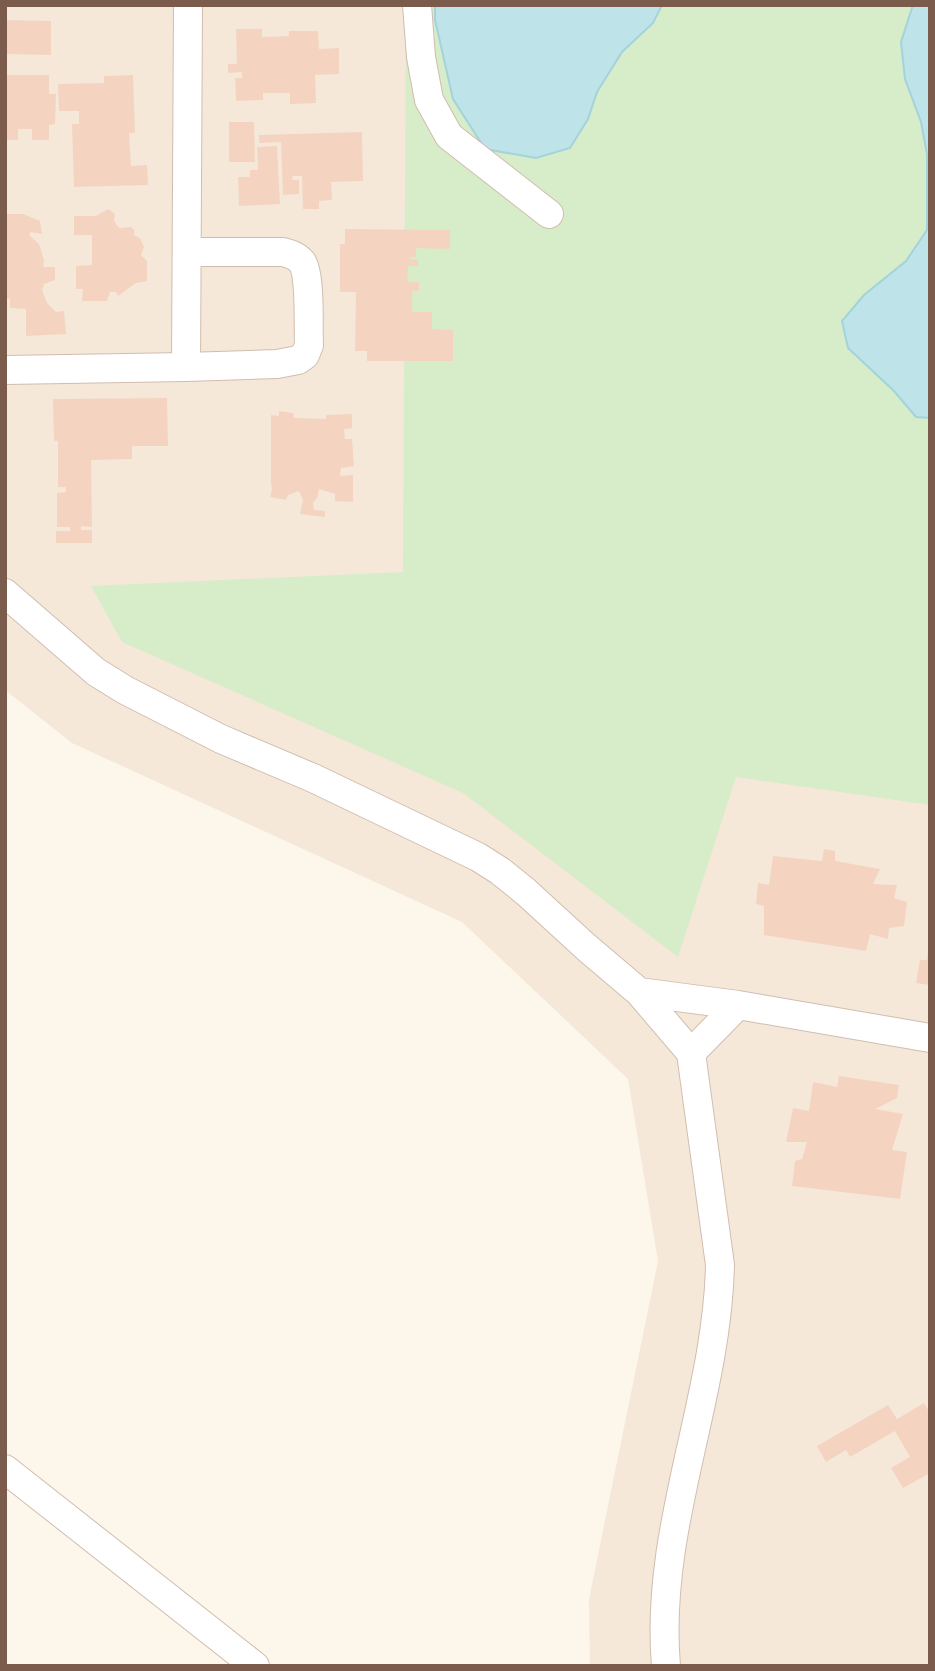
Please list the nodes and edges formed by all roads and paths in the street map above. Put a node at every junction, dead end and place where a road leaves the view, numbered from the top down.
1 (188, 5) edge
2 (417, 5) edge
3 (548, 214) dead end
4 (187, 252) junction
5 (186, 368) junction
6 (5, 370) edge
7 (5, 593) edge
8 (639, 992) junction
9 (738, 1005) junction
10 (930, 1038) edge
11 (691, 1053) junction
12 (5, 1469) edge
13 (255, 1666) edge
14 (666, 1666) edge

1 - 4 street
2 - 3 street
4 - 5 street
4 - 5 street
5 - 6 street
7 - 8 street
8 - 9 street
8 - 11 street
9 - 10 street
9 - 11 street
11 - 14 street
12 - 13 street

